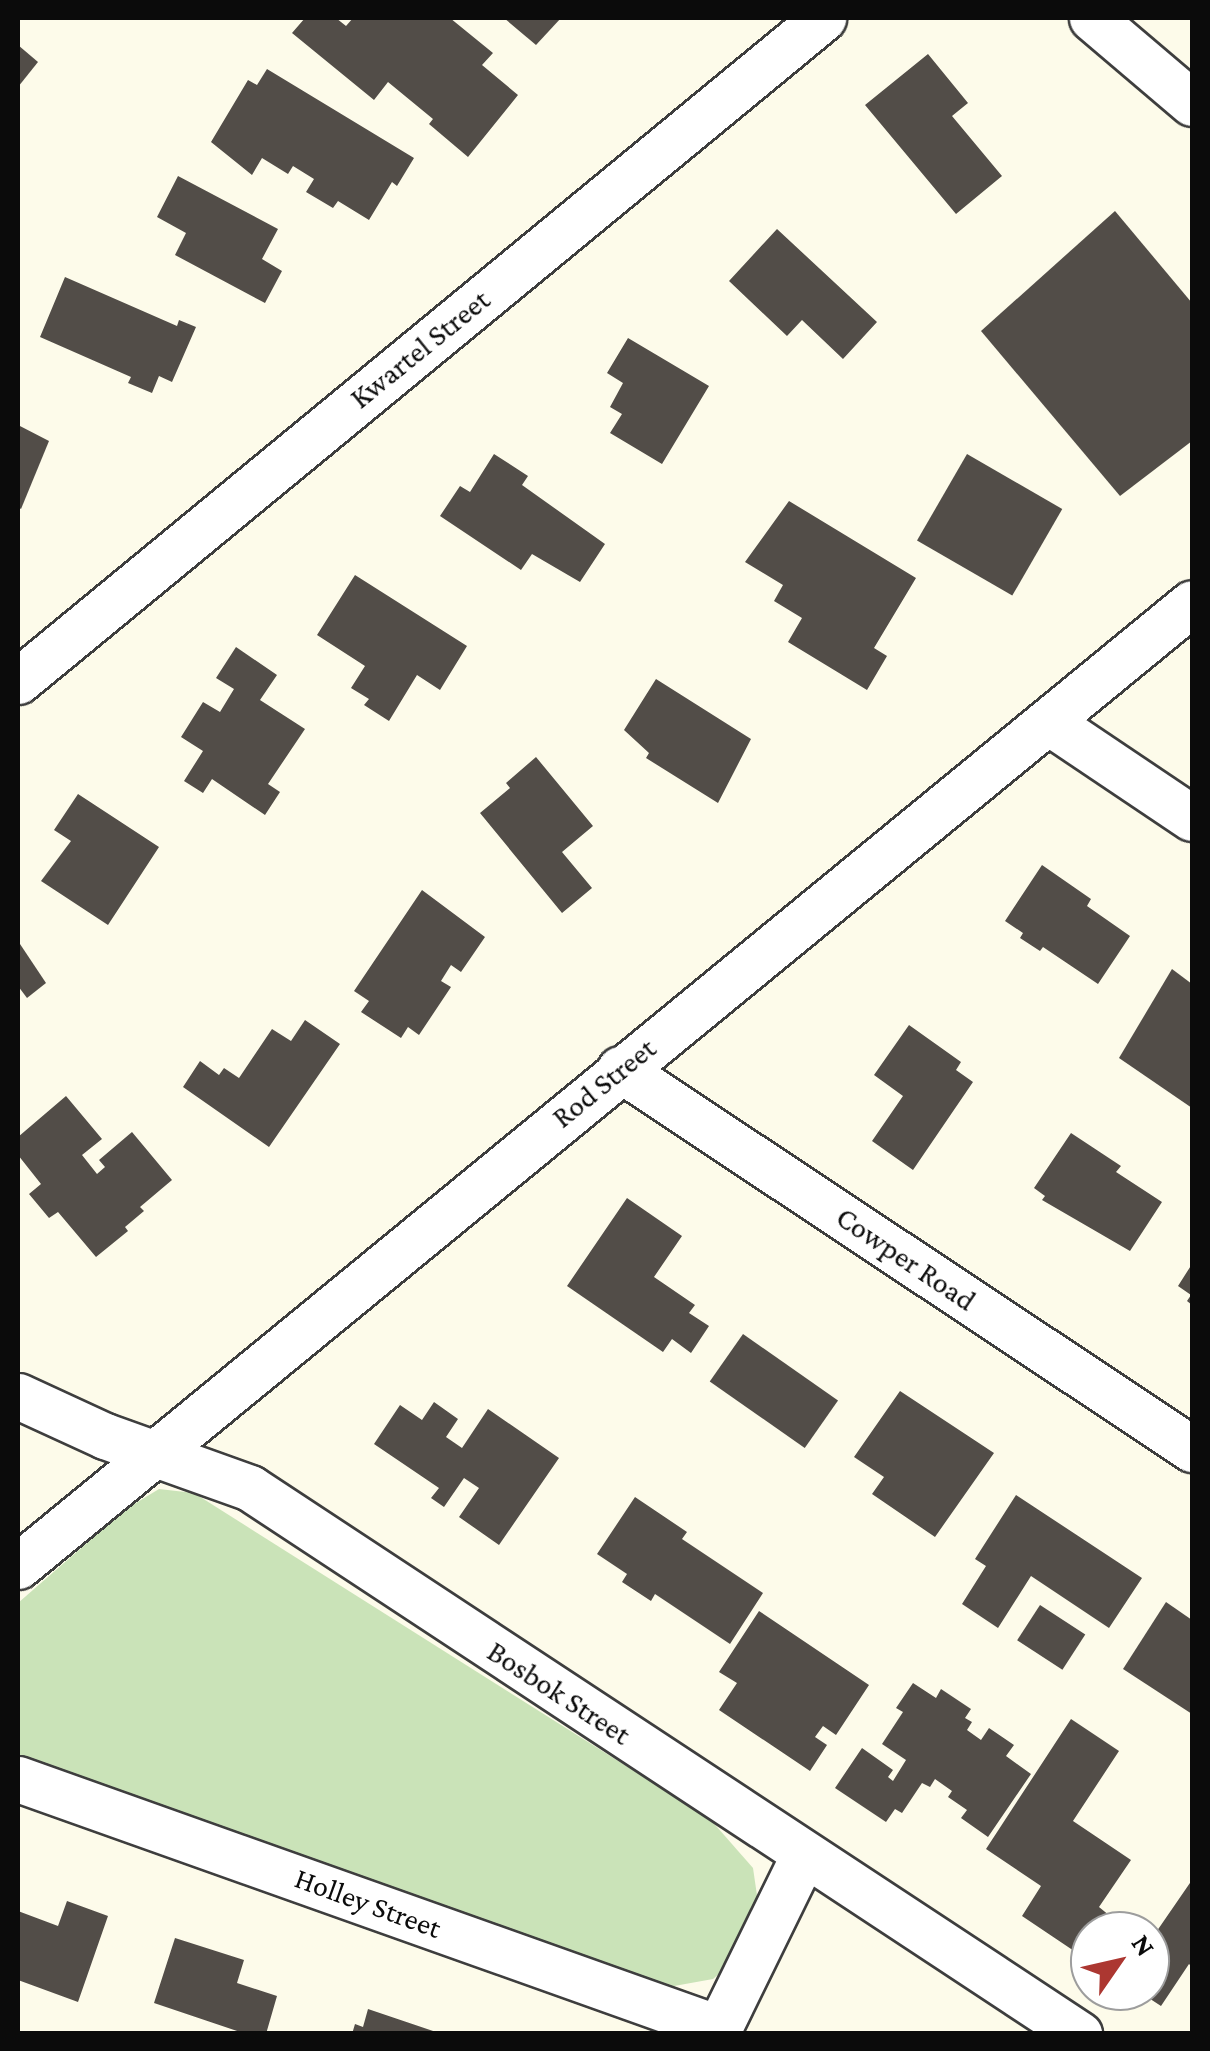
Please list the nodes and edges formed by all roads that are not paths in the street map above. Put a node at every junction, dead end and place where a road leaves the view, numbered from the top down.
1 (823, 18) edge
2 (1092, 18) edge
3 (1192, 103) edge
4 (1192, 604) edge
5 (18, 682) edge
6 (1048, 722) junction
7 (1192, 818) edge
8 (620, 1069) junction
9 (18, 1396) edge
10 (1192, 1449) edge
11 (156, 1453) junction
12 (18, 1566) edge
13 (18, 1779) edge
14 (804, 1854) junction
15 (717, 2031) edge
16 (1079, 2034) edge

1 - 5 street, Kwartel Street
2 - 3 street
4 - 6 street, Rod Street
6 - 7 street
6 - 8 street, Rod Street
8 - 10 street, Cowper Road
8 - 11 street, Rod Street
9 - 11 street, Bosbok Street
11 - 12 street, Rod Street
11 - 14 street, Bosbok Street
13 - 15 street, Holley Street
14 - 15 street
14 - 16 street, Bosbok Street

